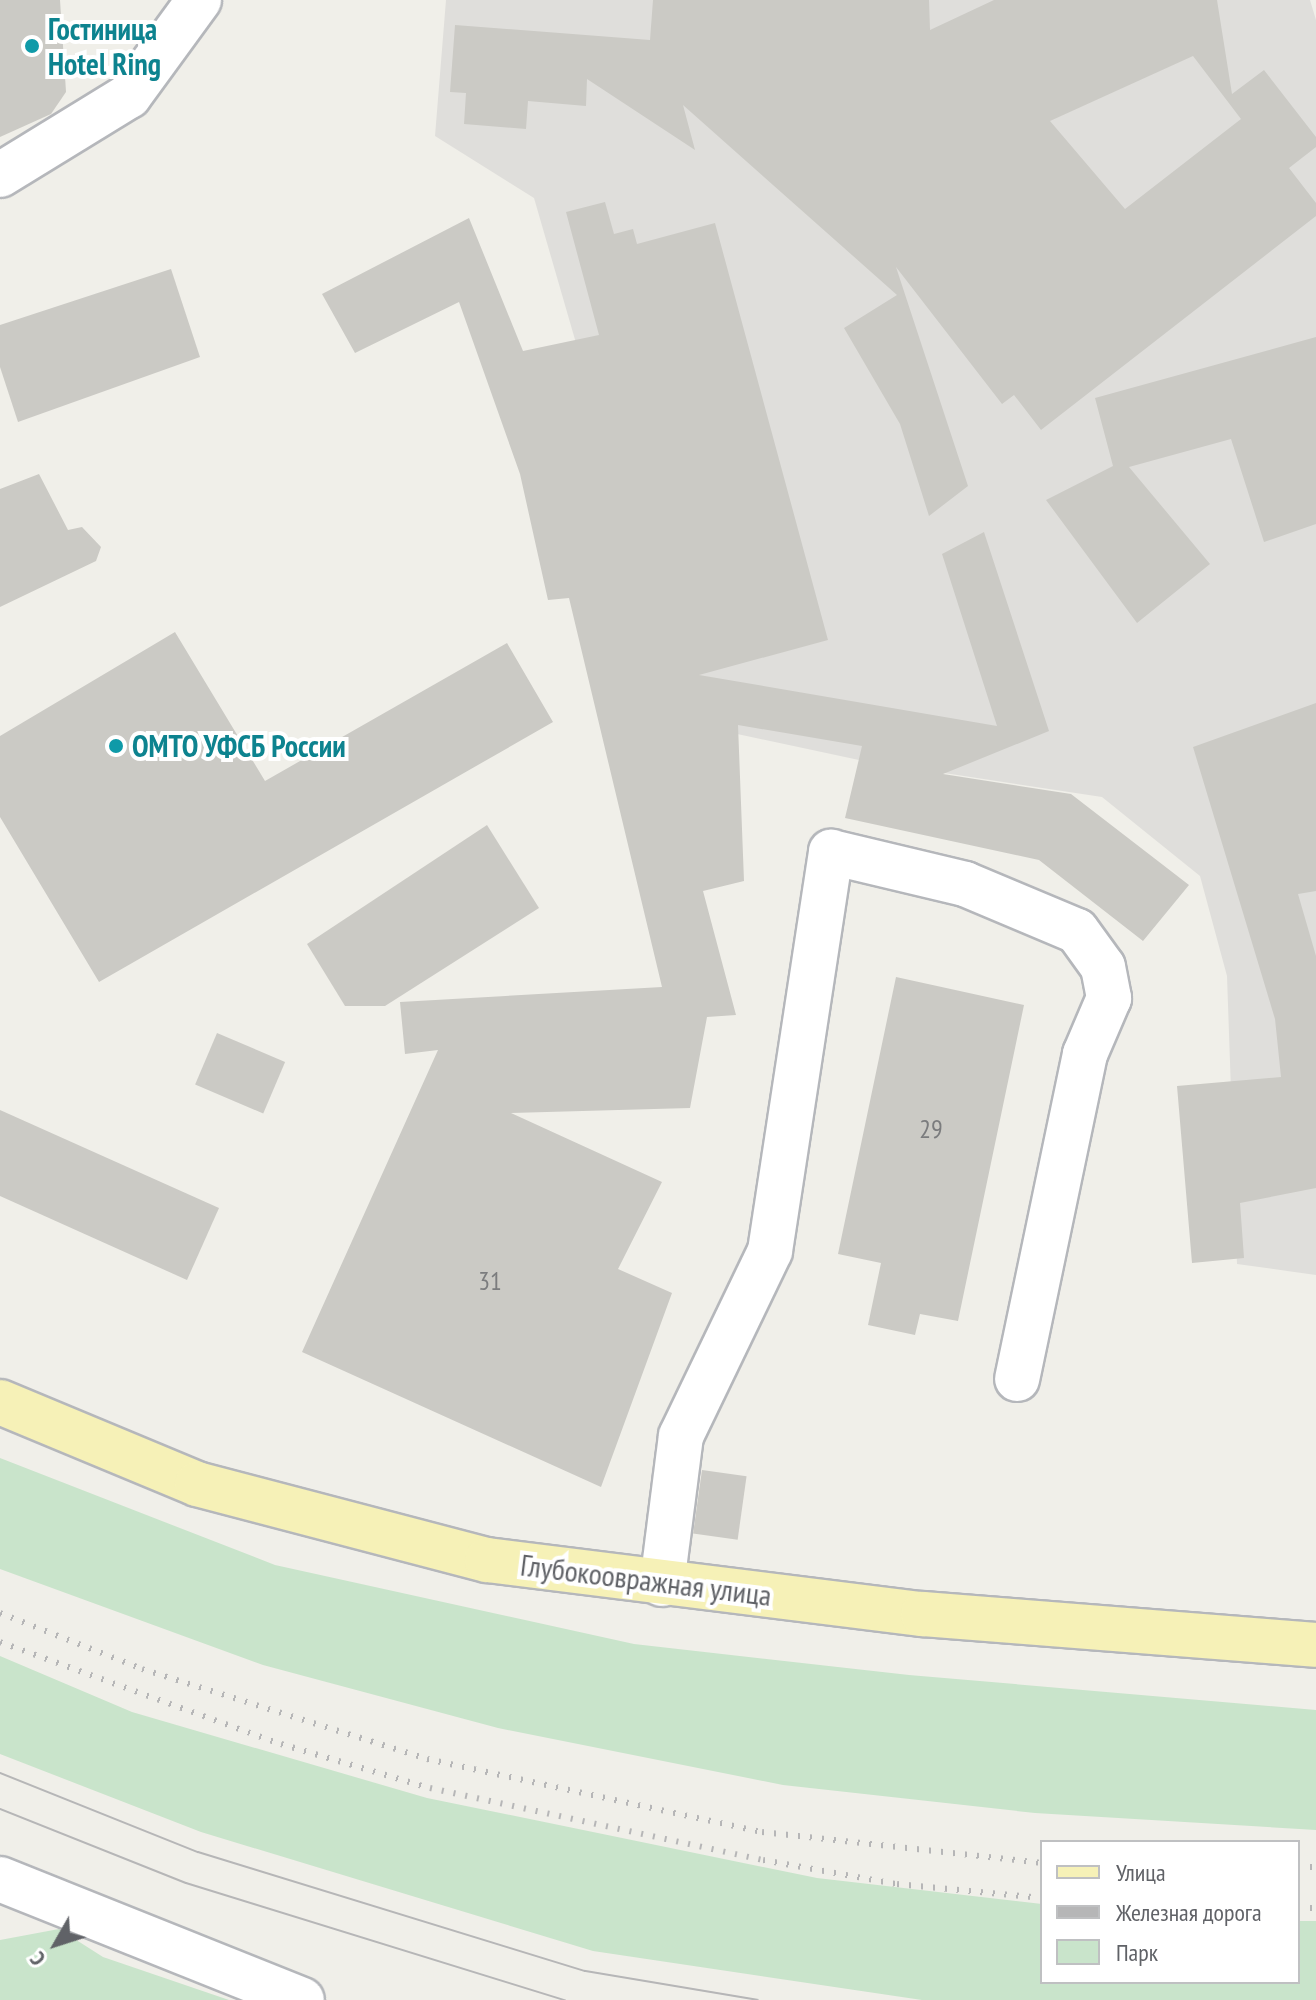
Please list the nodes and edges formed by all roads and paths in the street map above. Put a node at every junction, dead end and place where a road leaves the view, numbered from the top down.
1 (199, 0) edge
2 (0, 175) edge
3 (1017, 1379) dead end
4 (0, 1402) edge
5 (662, 1584) junction
6 (1316, 1645) edge
7 (0, 1879) edge
8 (302, 2000) edge

1 - 2 street
3 - 5 street
4 - 5 main road, Глубокоовражная улица
5 - 6 main road, Глубокоовражная улица
7 - 8 street

